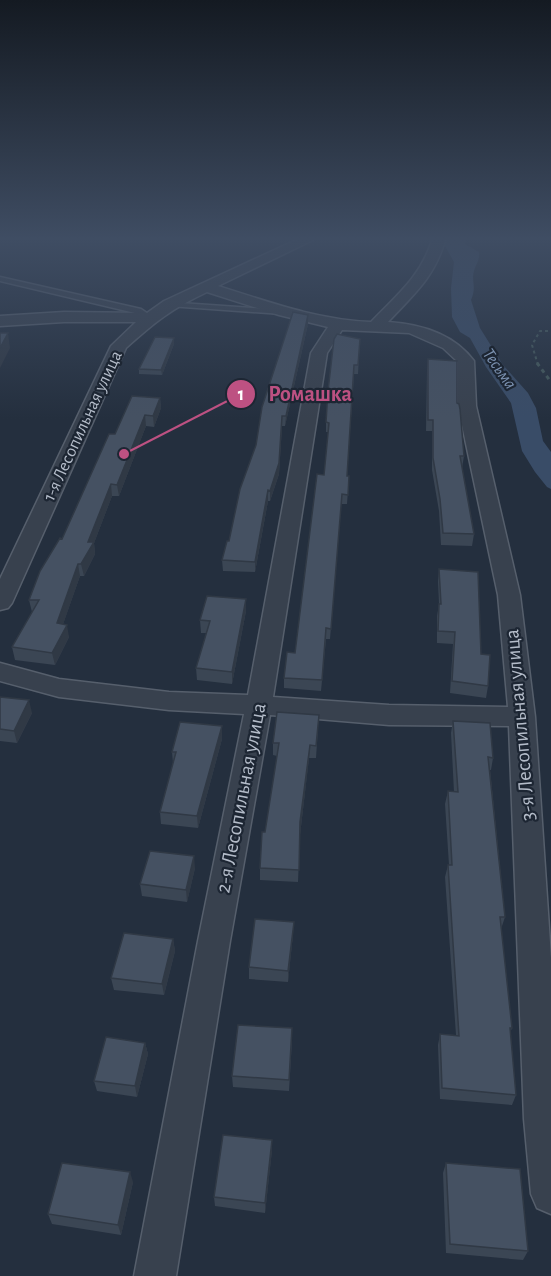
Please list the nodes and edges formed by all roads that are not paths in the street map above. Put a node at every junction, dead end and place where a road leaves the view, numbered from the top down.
1 (89, 300) edge
2 (179, 300) edge
3 (245, 300) edge
4 (401, 300) edge
5 (169, 304) junction
6 (284, 312) junction
7 (150, 318) junction
8 (0, 321) edge
9 (337, 325) junction
10 (375, 327) junction
11 (7, 573) edge
12 (0, 603) edge
13 (0, 672) edge
14 (259, 705) junction
15 (522, 717) junction
16 (551, 1194) edge
17 (155, 1276) edge

1 - 7 lane
2 - 5 street, 1-я Лесопильная улица
3 - 6 street, 3-я Лесопильная улица
4 - 10 street
5 - 6 lane
5 - 7 street, 1-я Лесопильная улица
6 - 9 street, 3-я Лесопильная улица
7 - 8 street
7 - 11 street, 1-я Лесопильная улица
9 - 10 street, 3-я Лесопильная улица
9 - 14 street, 2-я Лесопильная улица
10 - 15 street, 3-я Лесопильная улица
11 - 12 street, 1-я Лесопильная улица
13 - 14 street
14 - 15 street
14 - 17 street, 2-я Лесопильная улица
15 - 16 street, 3-я Лесопильная улица

